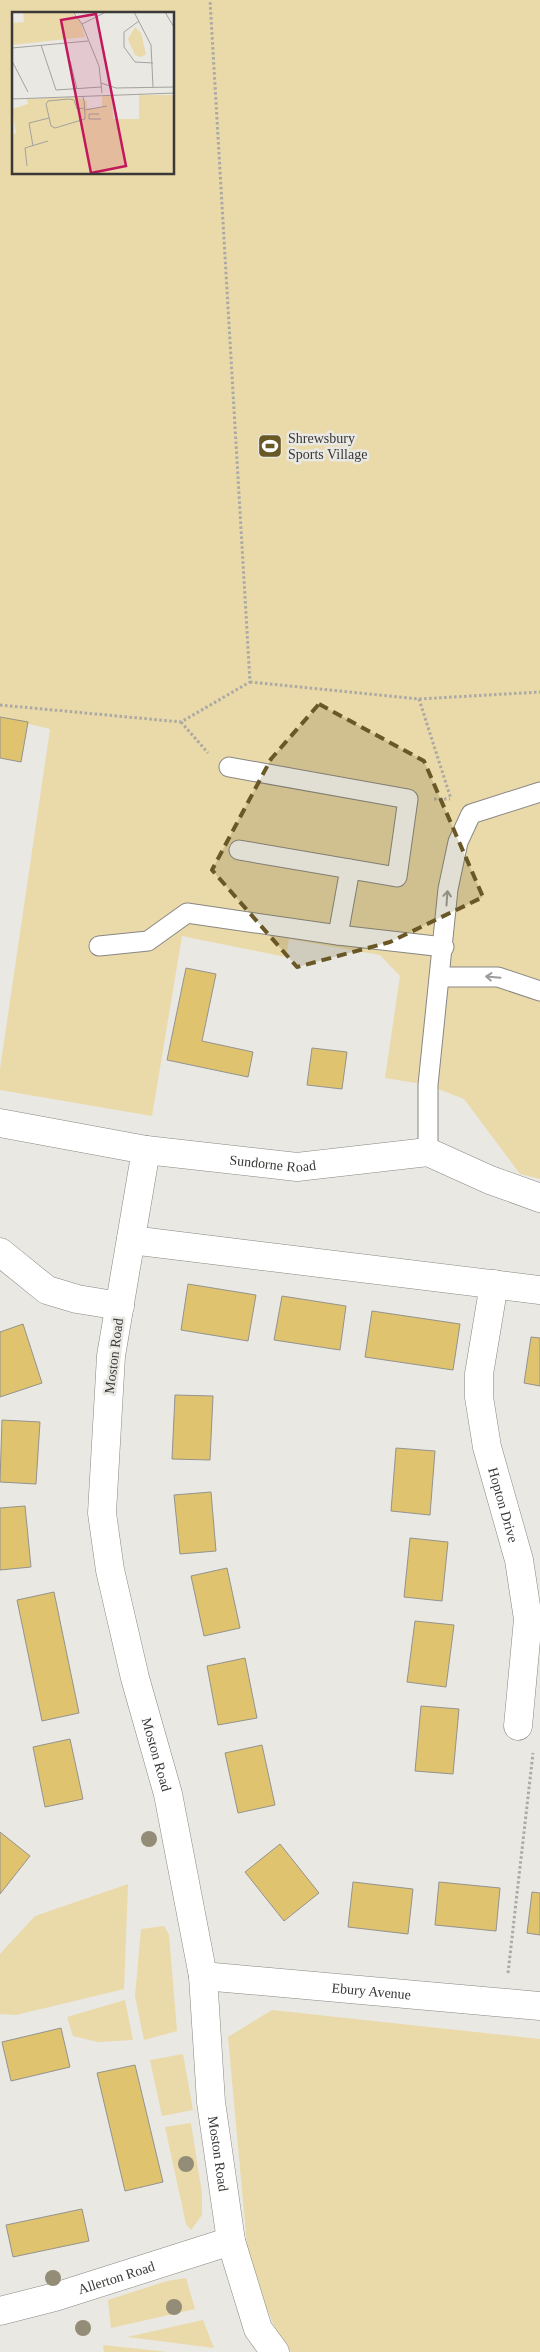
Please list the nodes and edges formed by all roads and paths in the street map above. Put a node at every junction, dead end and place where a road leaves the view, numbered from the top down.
1 (210, 0) edge
2 (250, 682) junction
3 (540, 692) edge
4 (419, 699) junction
5 (0, 705) edge
6 (182, 722) junction
7 (229, 767) joint
8 (540, 792) edge
9 (471, 814) junction
10 (239, 850) dead end
11 (350, 869) junction
12 (338, 934) junction
13 (100, 946) dead end
14 (444, 947) junction
15 (441, 977) junction
16 (540, 991) edge
17 (0, 1123) edge
18 (146, 1150) junction
19 (428, 1152) junction
20 (540, 1198) edge
21 (131, 1240) junction
22 (0, 1252) edge
23 (494, 1284) junction
24 (540, 1290) edge
25 (120, 1306) junction
26 (518, 1726) joint
27 (203, 1976) junction
28 (505, 2002) junction
29 (540, 2006) edge
30 (231, 2241) junction
31 (0, 2311) edge
32 (275, 2352) edge

1 - 2 path
2 - 4 path
2 - 6 path
3 - 4 path
4 - 9 path
5 - 6 path
6 - 7 path
7 - 11 lane
8 - 9 lane
14 -> 9 lane
10 - 11 lane
11 - 12 lane
12 - 13 lane
12 - 14 lane
14 - 15 lane
16 -> 15 lane
15 - 19 lane
17 - 18 street, Sundorne Road
18 - 19 street, Sundorne Road
18 - 21 street, Moston Road
19 - 20 street
21 - 23 street
21 - 25 street, Moston Road
22 - 25 street
23 - 24 street
23 - 26 street, Hopton Drive
25 - 27 street, Moston Road
26 - 28 path
27 - 28 street, Ebury Avenue
27 - 30 street, Moston Road
28 - 29 street, Ebury Avenue
30 - 31 street, Allerton Road
30 - 32 street, Moston Road

